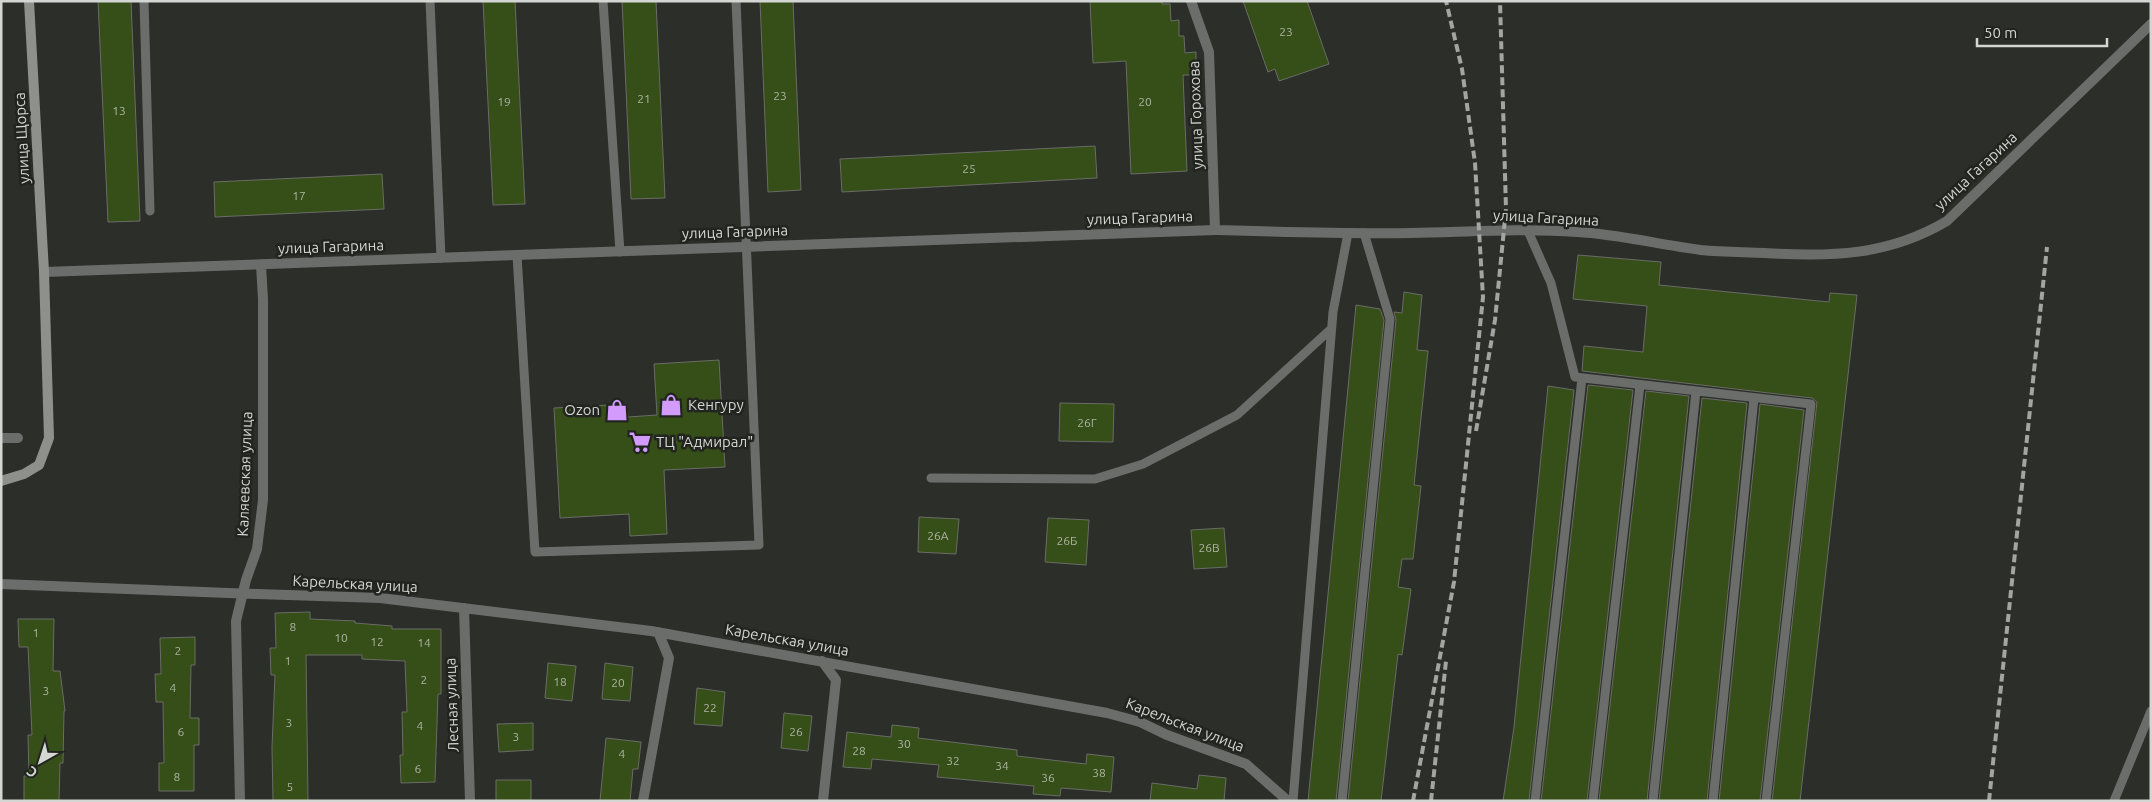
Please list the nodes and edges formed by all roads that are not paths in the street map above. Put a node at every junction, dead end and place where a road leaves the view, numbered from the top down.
1 (29, 1) edge
2 (144, 1) edge
3 (430, 1) edge
4 (603, 1) edge
5 (736, 1) edge
6 (1191, 1) edge
7 (2151, 24) edge
8 (150, 211) dead end
9 (1215, 230) junction
10 (1528, 231) junction
11 (1348, 233) junction
12 (1364, 233) junction
13 (747, 247) junction
14 (620, 252) junction
15 (517, 255) junction
16 (441, 258) junction
17 (261, 265) junction
18 (44, 272) junction
19 (1331, 329) junction
20 (1582, 378) junction
21 (1640, 385) junction
22 (1696, 391) junction
23 (1754, 398) junction
24 (1, 438) edge
25 (18, 438) dead end
26 (931, 478) dead end
27 (1, 481) edge
28 (1, 584) edge
29 (464, 608) junction
30 (658, 632) junction
31 (822, 661) junction
32 (2151, 711) edge
33 (240, 801) edge
34 (470, 801) edge
35 (644, 801) edge
36 (823, 801) edge
37 (1288, 801) edge
38 (1293, 801) edge
39 (1342, 801) edge
40 (1535, 801) edge
41 (1592, 801) edge
42 (1653, 801) edge
43 (1713, 801) edge
44 (1766, 801) edge
45 (2114, 801) edge

1 - 18 street, улица Щорса
2 - 8 lane
3 - 16 lane
4 - 14 lane
5 - 13 lane
6 - 9 street, улица Горохова
7 - 10 street, улица Гагарина
9 - 11 street, улица Гагарина
9 - 13 street, улица Гагарина
10 - 12 street, улица Гагарина
10 - 20 lane
11 - 12 street, улица Гагарина
11 - 19 lane
12 - 39 lane
13 - 14 street, улица Гагарина
13 - 15 lane
14 - 15 street, улица Гагарина
15 - 16 street, улица Гагарина
16 - 17 street, улица Гагарина
17 - 18 street, улица Гагарина
17 - 33 street, Каляевская улица
18 - 27 street, улица Щорса
19 - 26 lane
19 - 38 lane
20 - 21 lane
20 - 40 lane
21 - 22 lane
21 - 41 lane
22 - 23 lane
22 - 42 lane
23 - 43 lane
23 - 44 lane
24 - 25 street
28 - 29 street, Карельская улица, bridge
29 - 30 street, Карельская улица
29 - 34 street, Лесная улица
30 - 31 street, Карельская улица
30 - 35 street
31 - 36 street
31 - 37 street, Карельская улица
32 - 45 lane

